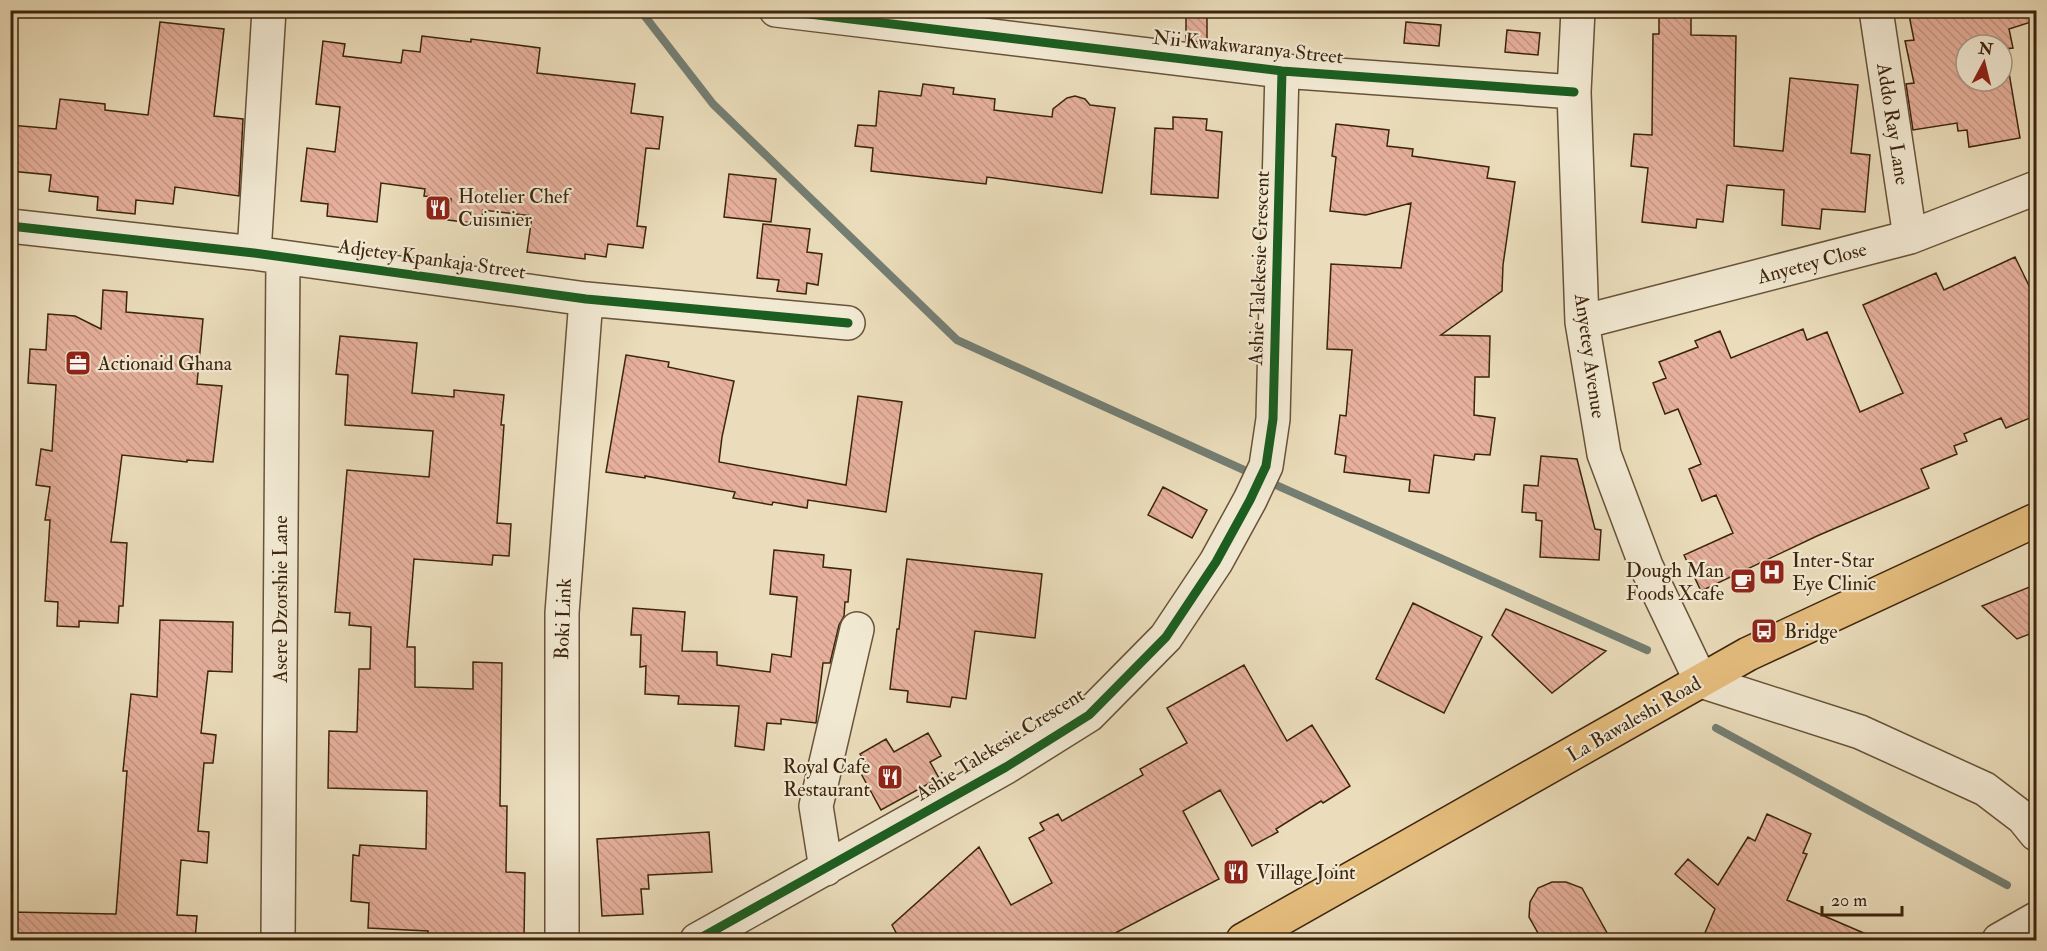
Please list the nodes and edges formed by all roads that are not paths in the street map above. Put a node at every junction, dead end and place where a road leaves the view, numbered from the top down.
1 (269, 10) edge
2 (776, 10) edge
3 (1578, 10) edge
4 (1876, 10) edge
5 (1282, 71) junction
6 (1574, 92) junction
7 (2037, 189) edge
8 (10, 226) edge
9 (1910, 237) junction
10 (268, 255) junction
11 (586, 299) junction
12 (1582, 322) junction
13 (848, 323) dead end
14 (2037, 520) edge
15 (857, 629) dead end
16 (1701, 681) junction
17 (2037, 834) edge
18 (826, 868) junction
19 (2037, 919) edge
20 (278, 940) edge
21 (562, 940) edge
22 (697, 940) edge
23 (1243, 940) edge
24 (1999, 940) edge

1 - 10 street, Asere Dzorshie Lane
2 - 5 street, Nii Kwakwaranya Street
3 - 6 street, Anyetey Avenue
4 - 9 street, Addo Ray Lane
5 - 6 street, Nii Kwakwaranya Street
5 - 18 street, Ashie Talekesie Crescent
6 - 12 street, Anyetey Avenue
7 - 9 street, Anyetey Close
8 - 10 street, Adjetey Kpankaja Street
9 - 12 street, Anyetey Close
10 - 11 street, Adjetey Kpankaja Street
10 - 20 street, Asere Dzorshie Lane
11 - 13 street, Adjetey Kpankaja Street
11 - 21 street, Boki Link
12 - 16 street, Anyetey Avenue
14 - 16 main road, La Bawaleshi Road
15 - 18 street
16 - 17 street
16 - 23 main road, La Bawaleshi Road
18 - 22 street, Ashie Talekesie Crescent
19 - 24 street

